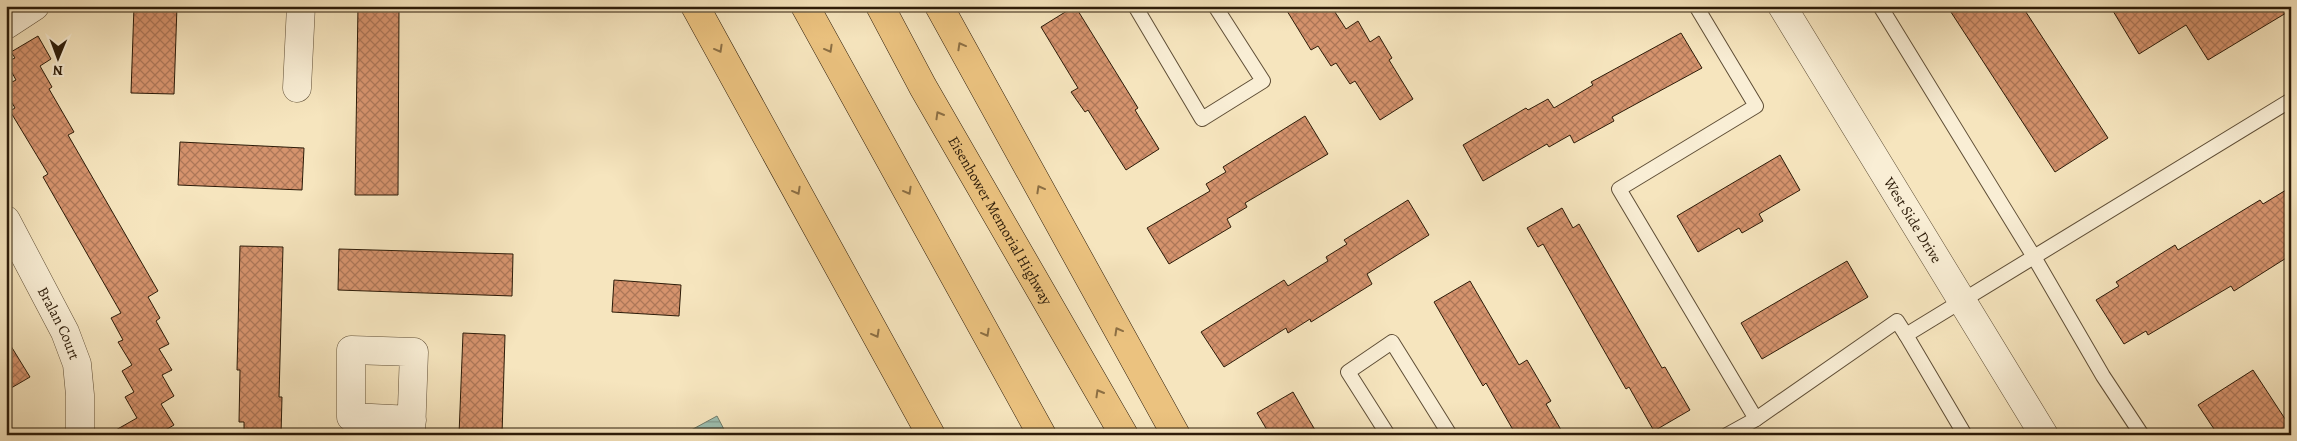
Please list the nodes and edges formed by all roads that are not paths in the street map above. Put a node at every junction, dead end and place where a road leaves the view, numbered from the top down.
1 (35, 6) edge
2 (301, 6) edge
3 (696, 6) edge
4 (805, 6) edge
5 (880, 6) edge
6 (939, 6) edge
7 (1135, 6) edge
8 (1215, 6) edge
9 (1696, 6) edge
10 (1782, 6) edge
11 (1880, 6) edge
12 (6, 25) edge
13 (297, 88) dead end
14 (2291, 100) edge
15 (6, 220) edge
16 (2034, 257) junction
17 (1963, 300) junction
18 (1906, 336) junction
19 (1756, 419) junction
20 (80, 435) edge
21 (931, 435) edge
22 (1042, 435) edge
23 (1124, 435) edge
24 (1176, 435) edge
25 (1388, 435) edge
26 (1450, 435) edge
27 (1727, 435) edge
28 (1965, 435) edge
29 (2044, 435) edge
30 (2142, 435) edge

1 - 12 street
2 - 13 street
3 -> 21 highway
4 -> 22 highway
23 -> 5 highway, Eisenhower Memorial Highway
24 -> 6 highway
7 - 8 lane
9 - 19 lane
10 - 17 street, West Side Drive
11 - 16 lane
14 - 16 lane
15 - 20 street, Bralan Court
16 - 17 lane
16 - 30 lane
17 - 18 lane
17 - 29 street, West Side Drive
18 - 19 lane
18 - 28 lane
19 - 27 lane
25 - 26 lane

